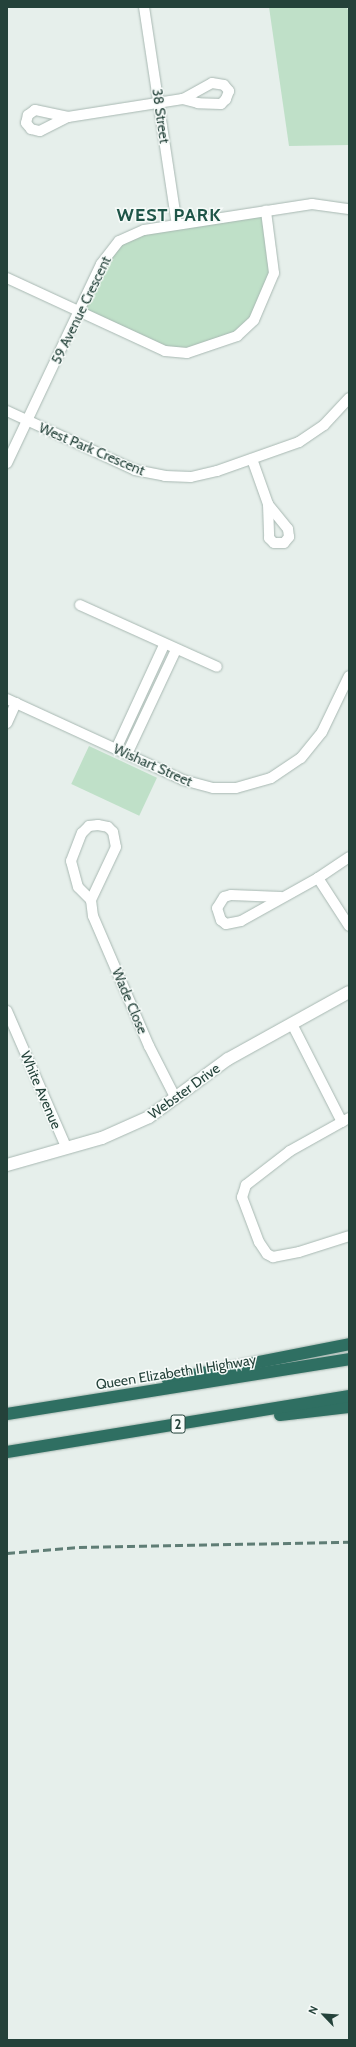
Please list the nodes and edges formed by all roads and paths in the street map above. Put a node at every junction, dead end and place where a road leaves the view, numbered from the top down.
1 (144, 7) edge
2 (183, 99) dead end
3 (159, 102) junction
4 (68, 117) dead end
5 (349, 209) edge
6 (266, 211) junction
7 (177, 224) junction
8 (7, 278) edge
9 (78, 311) junction
10 (349, 398) edge
11 (7, 411) edge
12 (27, 420) junction
13 (252, 459) junction
14 (7, 463) edge
15 (268, 504) dead end
16 (80, 605) dead end
17 (164, 644) junction
18 (176, 650) junction
19 (217, 667) dead end
20 (349, 676) edge
21 (12, 701) edge
22 (7, 723) edge
23 (116, 749) junction
24 (127, 754) junction
25 (349, 856) edge
26 (318, 878) junction
27 (281, 897) junction
28 (91, 900) junction
29 (349, 926) edge
30 (349, 992) edge
31 (7, 1012) edge
32 (292, 1024) junction
33 (176, 1099) junction
34 (346, 1120) edge
35 (66, 1147) junction
36 (7, 1165) edge
37 (349, 1236) edge
38 (349, 1344) edge
39 (349, 1359) edge
40 (349, 1396) edge
41 (349, 1407) edge
42 (43, 1408) junction
43 (7, 1414) edge
44 (126, 1433) junction
45 (7, 1452) edge

1 - 3 street, 38 Street
2 - 3 street
3 - 4 street
3 - 7 street, 38 Street
5 - 6 street, 59 Avenue Crescent
6 - 7 street, 59 Avenue Crescent
6 - 9 street
7 - 9 street, 59 Avenue Crescent
8 - 9 street
9 - 12 street, 59 Avenue Crescent
10 - 13 street, West Park Crescent
11 - 12 street, West Park Crescent
12 - 13 street, West Park Crescent
12 - 14 street, 59 Avenue Crescent
13 - 15 street
16 - 17 street
17 - 18 street
17 - 23 street
18 - 19 street
18 - 24 street
20 - 24 street, Wishart Street
21 - 22 street
21 - 23 street, Wishart Street
23 - 24 street, Wishart Street
25 - 26 street
26 - 27 street
26 - 29 street
27 - 27 street
28 - 28 street
28 - 33 street, Wade Close
30 - 32 street, Webster Drive
31 - 35 street, White Avenue
32 - 33 street, Webster Drive
32 - 34 street
33 - 35 street, Webster Drive
34 - 37 street
35 - 36 street, Webster Drive
38 - 42 highway
39 - 42 highway, Queen Elizabeth II Highway
40 - 44 highway, 2
41 - 44 highway
42 - 43 highway, Queen Elizabeth II Highway
44 - 45 highway, 2

